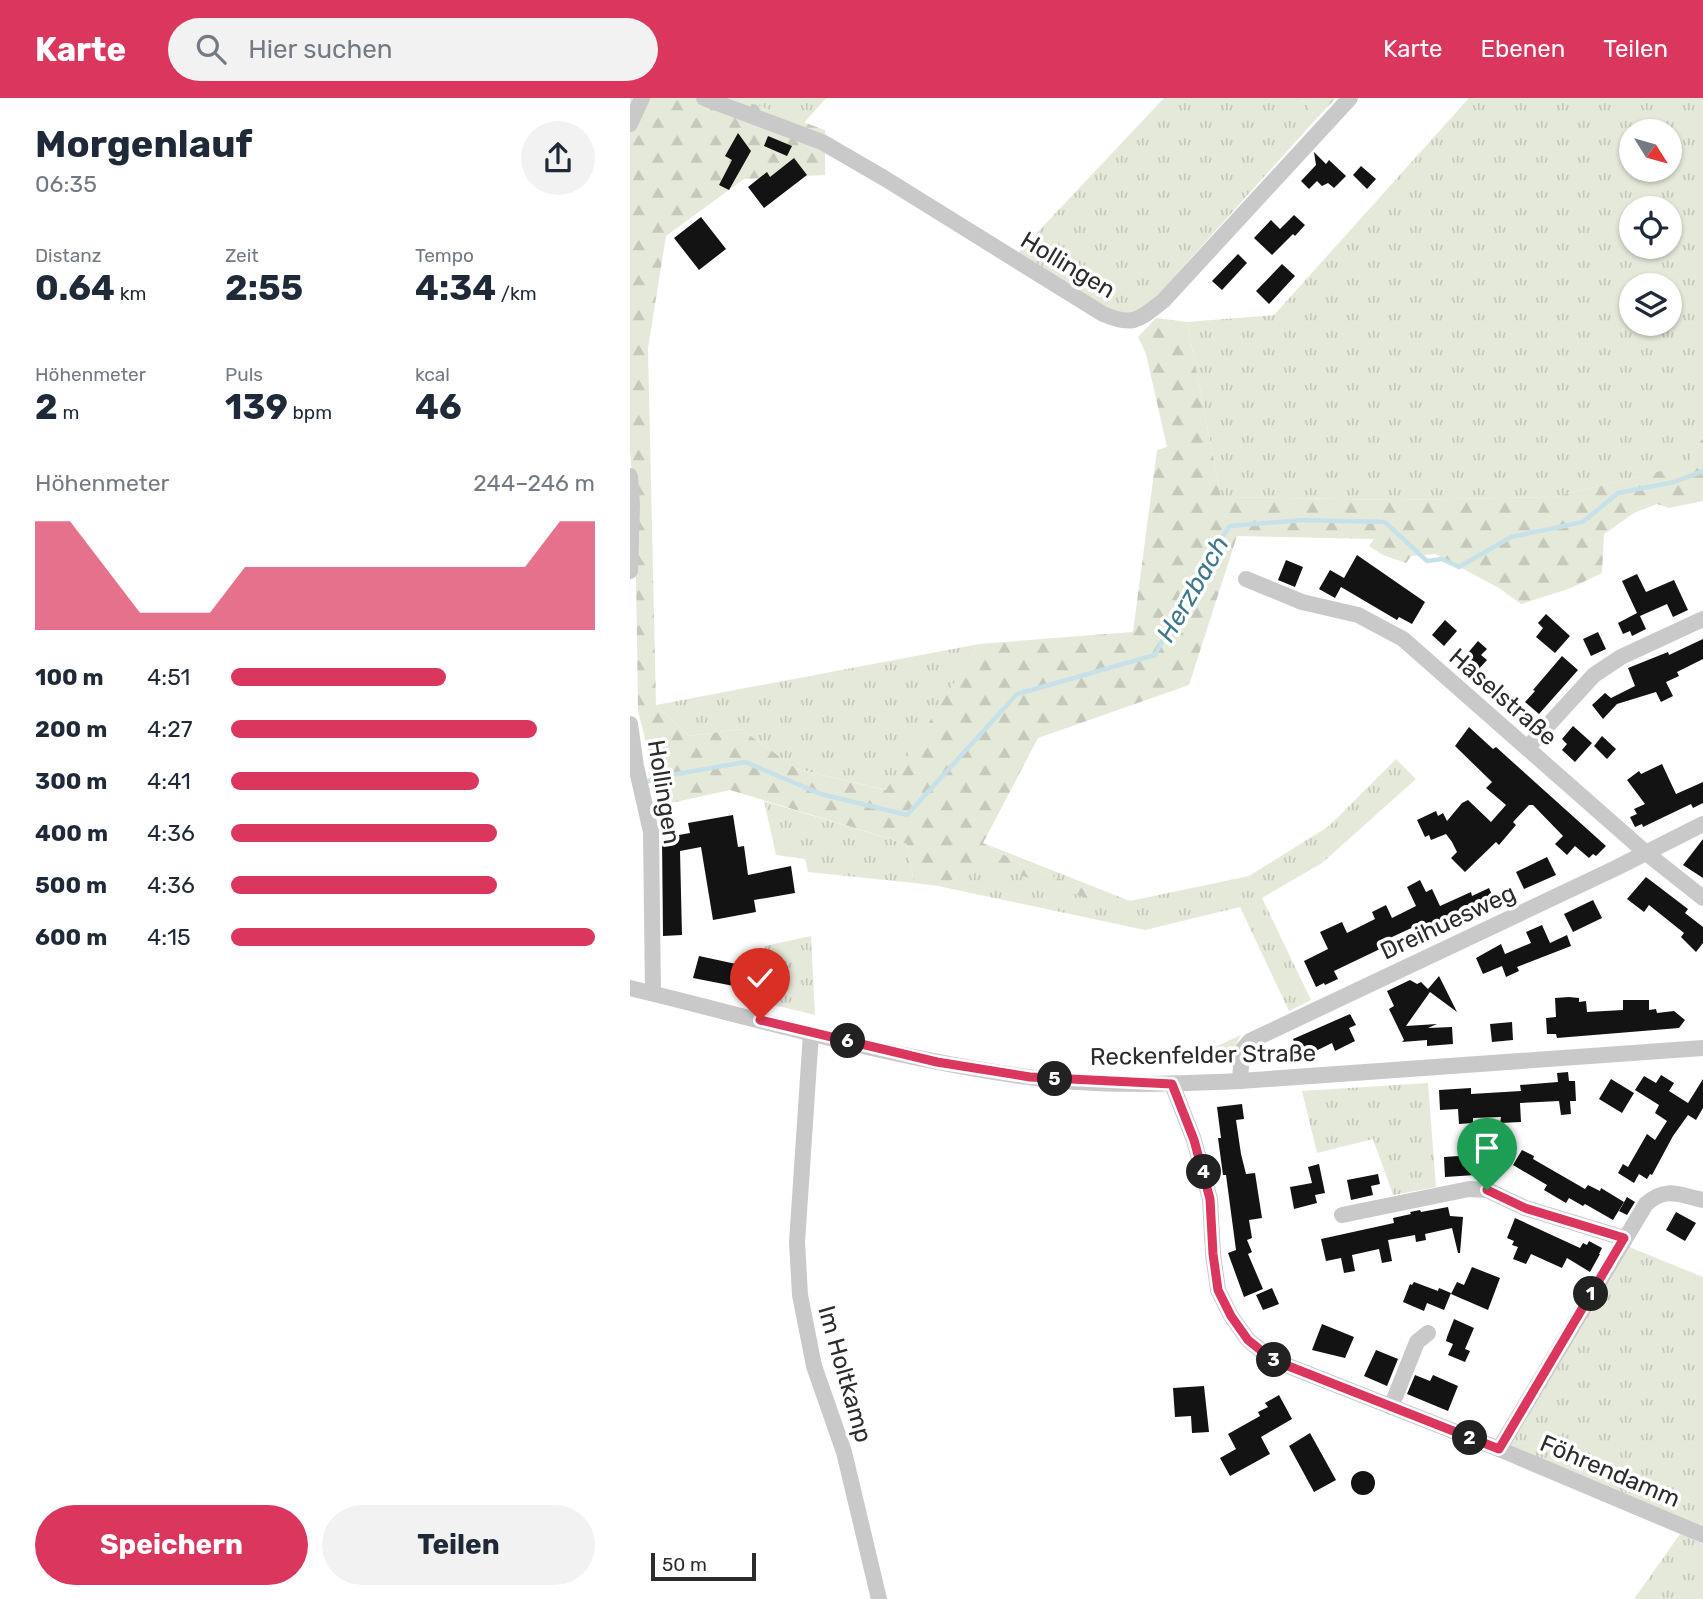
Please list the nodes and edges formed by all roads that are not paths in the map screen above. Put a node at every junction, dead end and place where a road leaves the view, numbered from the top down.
1 (631, 98) edge
2 (642, 98) edge
3 (704, 98) edge
4 (1350, 98) edge
5 (630, 124) edge
6 (630, 476) edge
7 (630, 571) edge
8 (1246, 579) dead end
9 (1703, 619) edge
10 (630, 724) edge
11 (1527, 748) junction
12 (1703, 824) edge
13 (1645, 852) junction
14 (1703, 898) edge
15 (630, 988) edge
16 (653, 993) junction
17 (811, 1033) junction
18 (1703, 1048) edge
19 (1240, 1081) junction
20 (1172, 1084) junction
21 (1703, 1200) edge
22 (1342, 1215) dead end
23 (1624, 1238) junction
24 (1428, 1333) dead end
25 (1391, 1406) junction
26 (1499, 1449) junction
27 (1703, 1535) edge
28 (879, 1599) edge

1 - 5 street
2 - 5 street
3 - 4 street, Hollingen
6 - 7 street
8 - 11 street, Haselstraße
9 - 11 street
10 - 16 street, Hollingen
11 - 13 street, Haselstraße
12 - 13 street, Dreihuesweg
13 - 14 street, Haselstraße
13 - 19 street, Dreihuesweg
15 - 16 street, Reckenfelder Straße
16 - 17 street, Reckenfelder Straße
17 - 20 street, Reckenfelder Straße
17 - 28 street, Im Holtkamp
18 - 19 street, Reckenfelder Straße
19 - 20 street, Reckenfelder Straße
20 - 25 street, Föhrendamm
21 - 23 street
22 - 23 street
23 - 26 street
24 - 25 street
25 - 26 street, Föhrendamm
26 - 27 street, Föhrendamm

